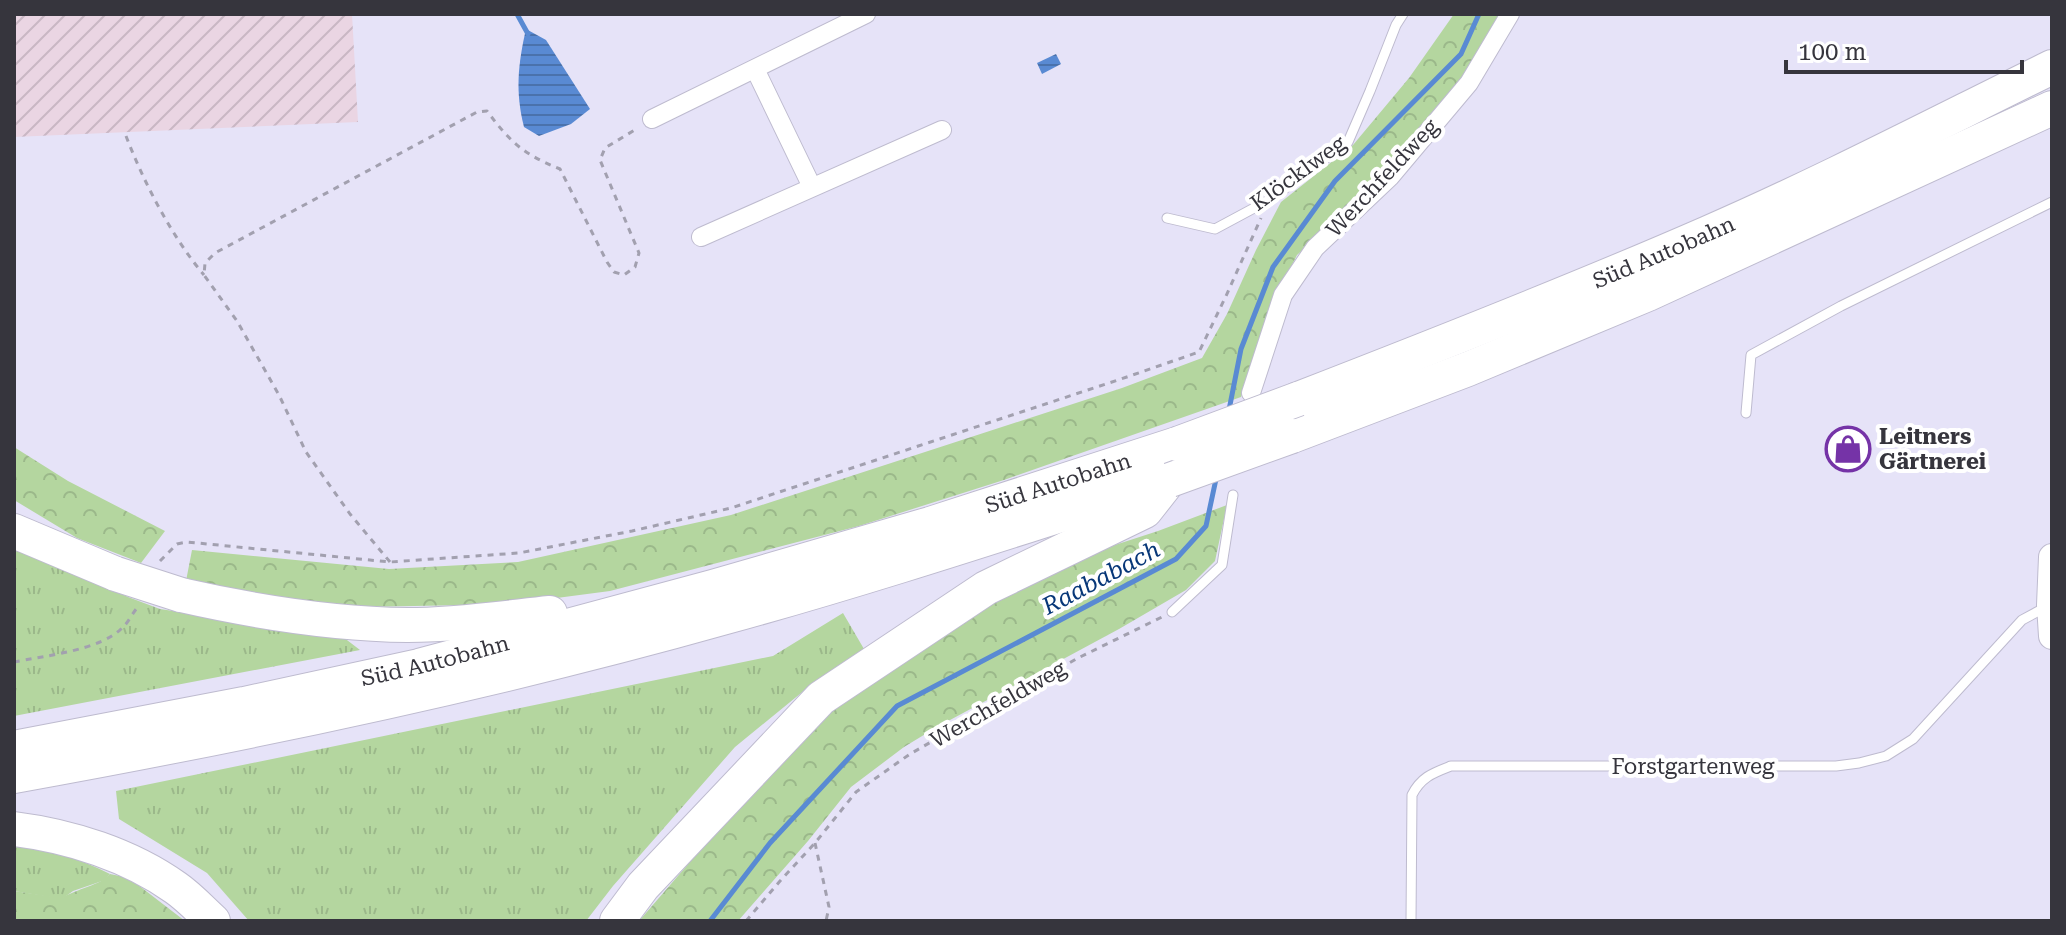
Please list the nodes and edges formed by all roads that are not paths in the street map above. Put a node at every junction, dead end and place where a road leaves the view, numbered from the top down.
1 (866, 14) edge
2 (1403, 14) edge
3 (1510, 14) edge
4 (2052, 67) edge
5 (755, 69) junction
6 (2052, 108) edge
7 (652, 119) road end
8 (942, 130) dead end
9 (812, 187) junction
10 (2052, 202) edge
11 (1167, 218) dead end
12 (701, 237) dead end
13 (1251, 393) dead end
14 (1746, 413) dead end
15 (1170, 480) junction
16 (1233, 495) dead end
17 (14, 517) edge
18 (14, 531) edge
19 (63, 550) junction
20 (2052, 557) edge
21 (2050, 605) junction
22 (640, 606) junction
23 (1172, 612) road end
24 (2052, 636) edge
25 (14, 748) edge
26 (14, 776) edge
27 (14, 829) edge
28 (213, 921) edge
29 (617, 921) edge
30 (1411, 921) edge

1 - 5 street
2 - 11 lane, Klöcklweg
3 - 13 street, Werchfeldweg
4 - 22 highway, Süd Autobahn, bridge
5 - 7 street
5 - 9 street
6 - 15 highway, Süd Autobahn, bridge
8 - 9 street
9 - 12 street
10 - 14 lane
15 - 26 highway, Süd Autobahn
15 - 29 highway
16 - 23 lane
17 - 19 highway
18 - 19 highway
19 - 22 highway, bridge
20 - 21 main road
21 - 24 main road
21 - 30 lane, Forstgartenweg
22 - 25 highway, Süd Autobahn
27 - 28 highway

